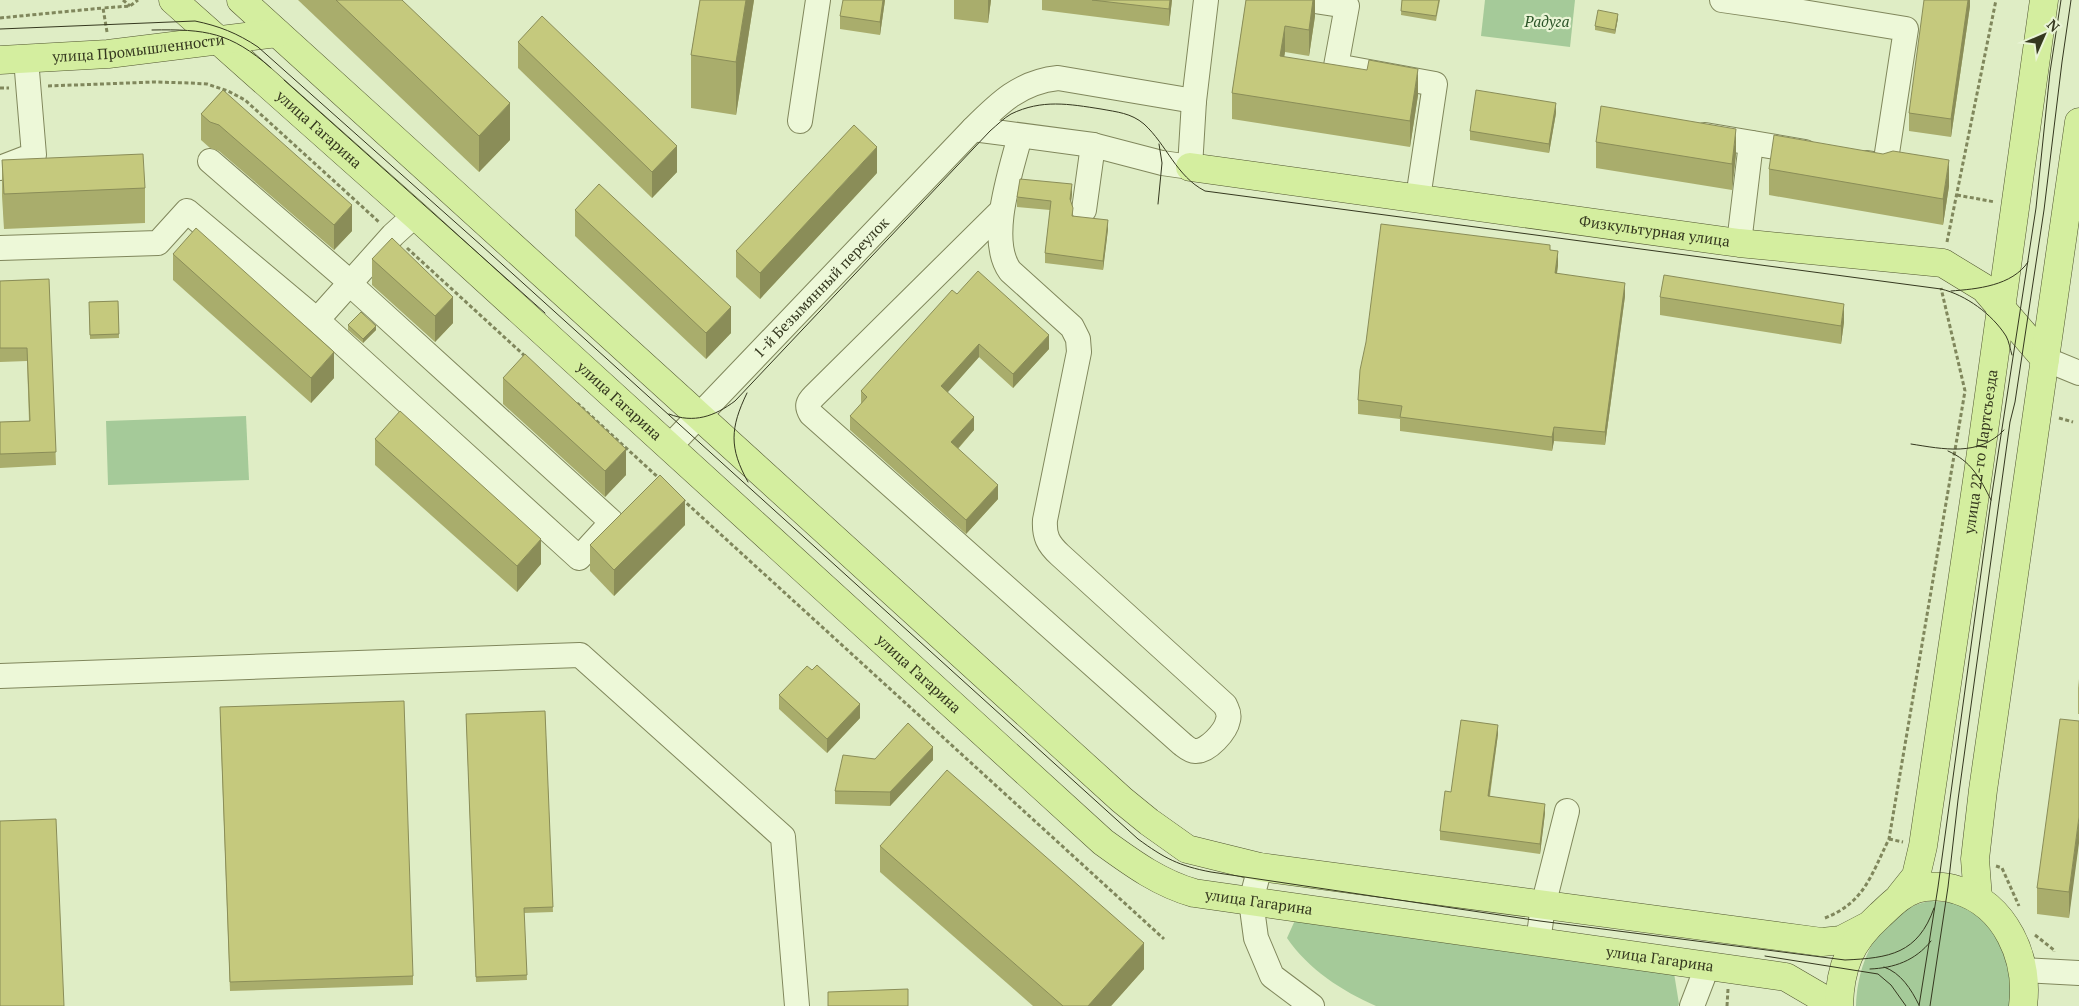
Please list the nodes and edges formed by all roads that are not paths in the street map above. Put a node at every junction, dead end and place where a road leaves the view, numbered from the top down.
1 (172, 0) edge
2 (241, 0) edge
3 (818, 0) edge
4 (1206, 0) edge
5 (1308, 0) edge
6 (1722, 0) edge
7 (2044, 0) edge
8 (1347, 3) edge
9 (1784, 5) edge
10 (277, 34) junction
11 (217, 41) junction
12 (13, 60) edge
13 (1194, 101) junction
14 (800, 121) dead end
15 (2079, 122) edge
16 (973, 129) junction
17 (1683, 132) edge
18 (1020, 136) junction
19 (1751, 143) junction
20 (1094, 145) junction
21 (210, 161) dead end
22 (1190, 167) junction
23 (0, 168) edge
24 (1418, 198) junction
25 (1002, 210) junction
26 (1084, 210) dead end
27 (415, 214) junction
28 (1739, 243) junction
29 (0, 248) edge
30 (351, 283) junction
31 (2000, 306) junction
32 (318, 320) junction
33 (2045, 359) junction
34 (2079, 372) edge
35 (699, 417) junction
36 (670, 446) junction
37 (0, 676) edge
38 (1567, 810) dead end
39 (1260, 867) junction
40 (1900, 896) junction
41 (1978, 898) junction
42 (1251, 901) junction
43 (1543, 906) junction
44 (1866, 927) junction
45 (1538, 942) junction
46 (1707, 967) junction
47 (2023, 970) junction
48 (2079, 973) edge
49 (797, 1006) edge
50 (1312, 1006) edge
51 (1692, 1006) edge
52 (1830, 1006) edge
53 (1839, 1006) edge
54 (2023, 1006) edge

1 - 11 main road, улица Гагарина
2 - 10 main road
3 - 14 street
4 - 13 street
5 - 8 street
6 - 9 street
7 - 31 main road, улица 22-го Партсъезда
8 - 24 street
9 - 19 street
10 - 11 main road, улица Промышленности
10 - 35 main road
11 - 12 main road, улица Промышленности
11 - 27 main road, улица Гагарина
12 - 23 street
13 - 16 street, 1-й Безымянный переулок
13 - 22 street
15 - 33 main road
16 - 18 street
16 - 35 street, 1-й Безымянный переулок
17 - 19 street
18 - 20 street
18 - 25 street
19 - 28 street
20 - 22 street
20 - 26 street
21 - 30 street
22 - 24 main road, Физкультурная улица
24 - 28 main road, Физкультурная улица
25 - 25 street
27 - 30 street
27 - 36 main road, улица Гагарина
28 - 31 main road, Физкультурная улица
29 - 32 street
30 - 32 street
30 - 32 street
31 - 33 main road, Физкультурная улица
31 - 40 main road, улица 22-го Партсъезда
33 - 34 street, Физкультурная улица
33 - 41 main road
35 - 36 street, 1-й Безымянный переулок
35 - 39 main road
36 - 42 main road, улица Гагарина
37 - 49 street
38 - 43 street
39 - 42 street
39 - 43 main road
40 - 41 main road
40 - 44 main road
41 - 47 main road
42 - 45 main road, улица Гагарина
42 - 50 street
43 - 44 main road
43 - 45 street
44 - 53 main road
45 - 46 main road, улица Гагарина
46 - 51 street
46 - 52 main road, улица Гагарина
47 - 48 street
47 - 54 main road

